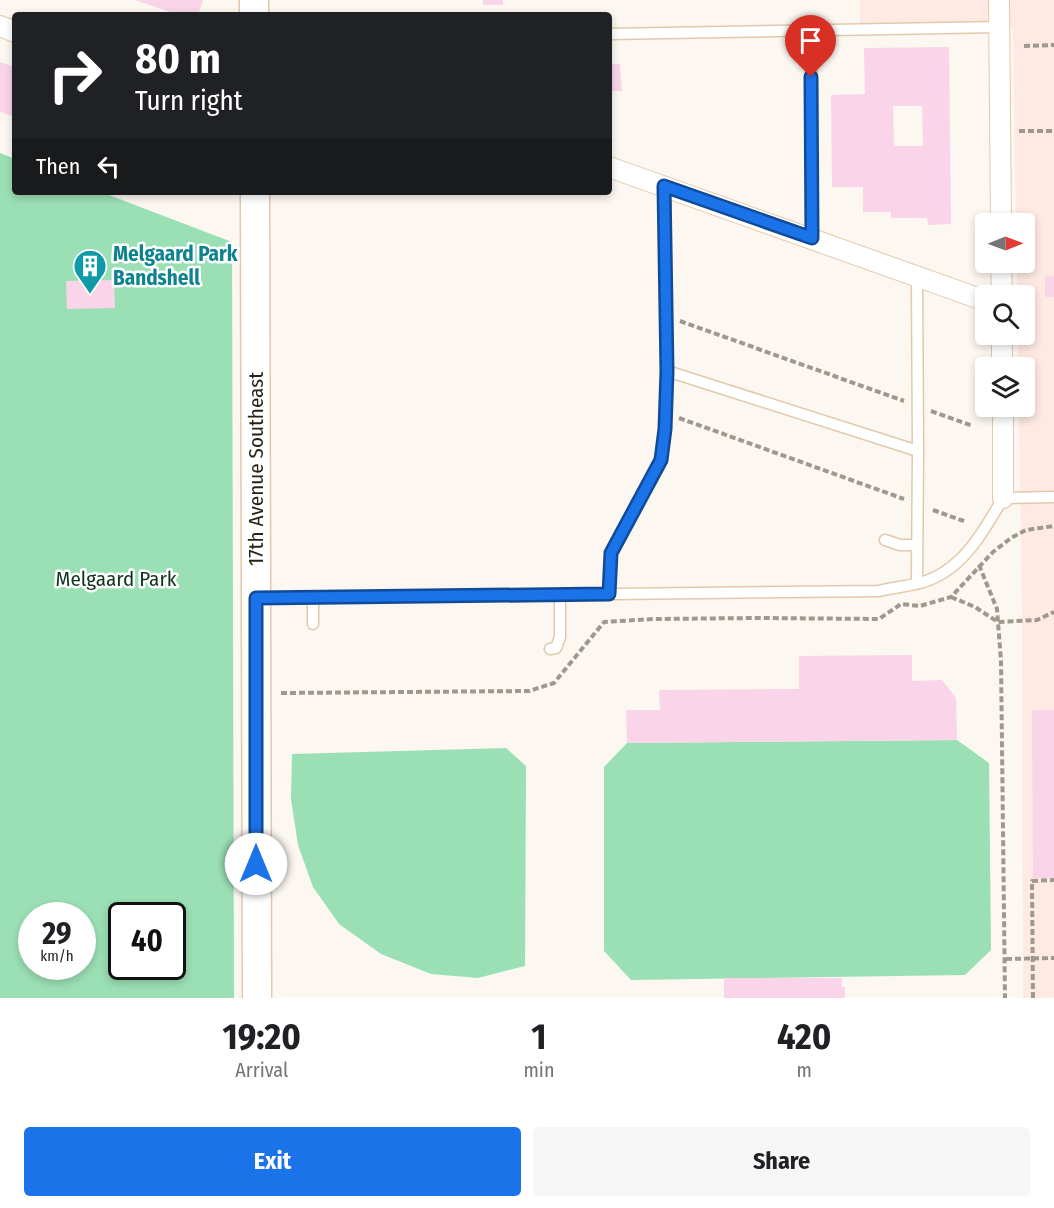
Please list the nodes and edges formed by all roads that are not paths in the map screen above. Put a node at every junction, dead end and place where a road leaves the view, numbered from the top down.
1 (999, 0) edge
2 (999, 27) junction
3 (811, 30) junction
4 (612, 34) edge
5 (612, 168) edge
6 (664, 186) junction
7 (255, 195) edge
8 (1001, 213) edge
9 (812, 238) junction
10 (917, 276) junction
11 (975, 297) edge
12 (667, 371) junction
13 (1002, 417) edge
14 (918, 451) junction
15 (661, 460) junction
16 (673, 465) dead end
17 (1054, 497) edge
18 (1003, 498) junction
19 (885, 540) dead end
20 (917, 545) junction
21 (917, 583) junction
22 (560, 594) junction
23 (609, 594) junction
24 (313, 597) junction
25 (256, 598) junction
26 (313, 624) dead end
27 (550, 649) dead end
28 (257, 998) edge

1 - 2 street
2 - 3 lane
2 - 8 street
3 - 4 lane
3 - 9 lane
5 - 6 street
6 - 9 street
6 - 12 lane
7 - 25 street, 17th Avenue Southeast
9 - 10 street
10 - 11 street
10 - 14 lane
12 - 14 lane
12 - 15 lane
13 - 18 street
14 - 20 lane
15 - 16 lane
15 - 23 lane
17 - 18 lane
18 - 21 lane
19 - 20 lane
20 - 21 lane
21 - 23 lane
22 - 23 lane
22 - 24 lane
22 - 27 lane
24 - 25 lane
24 - 26 lane
25 - 28 street, 17th Avenue Southeast

